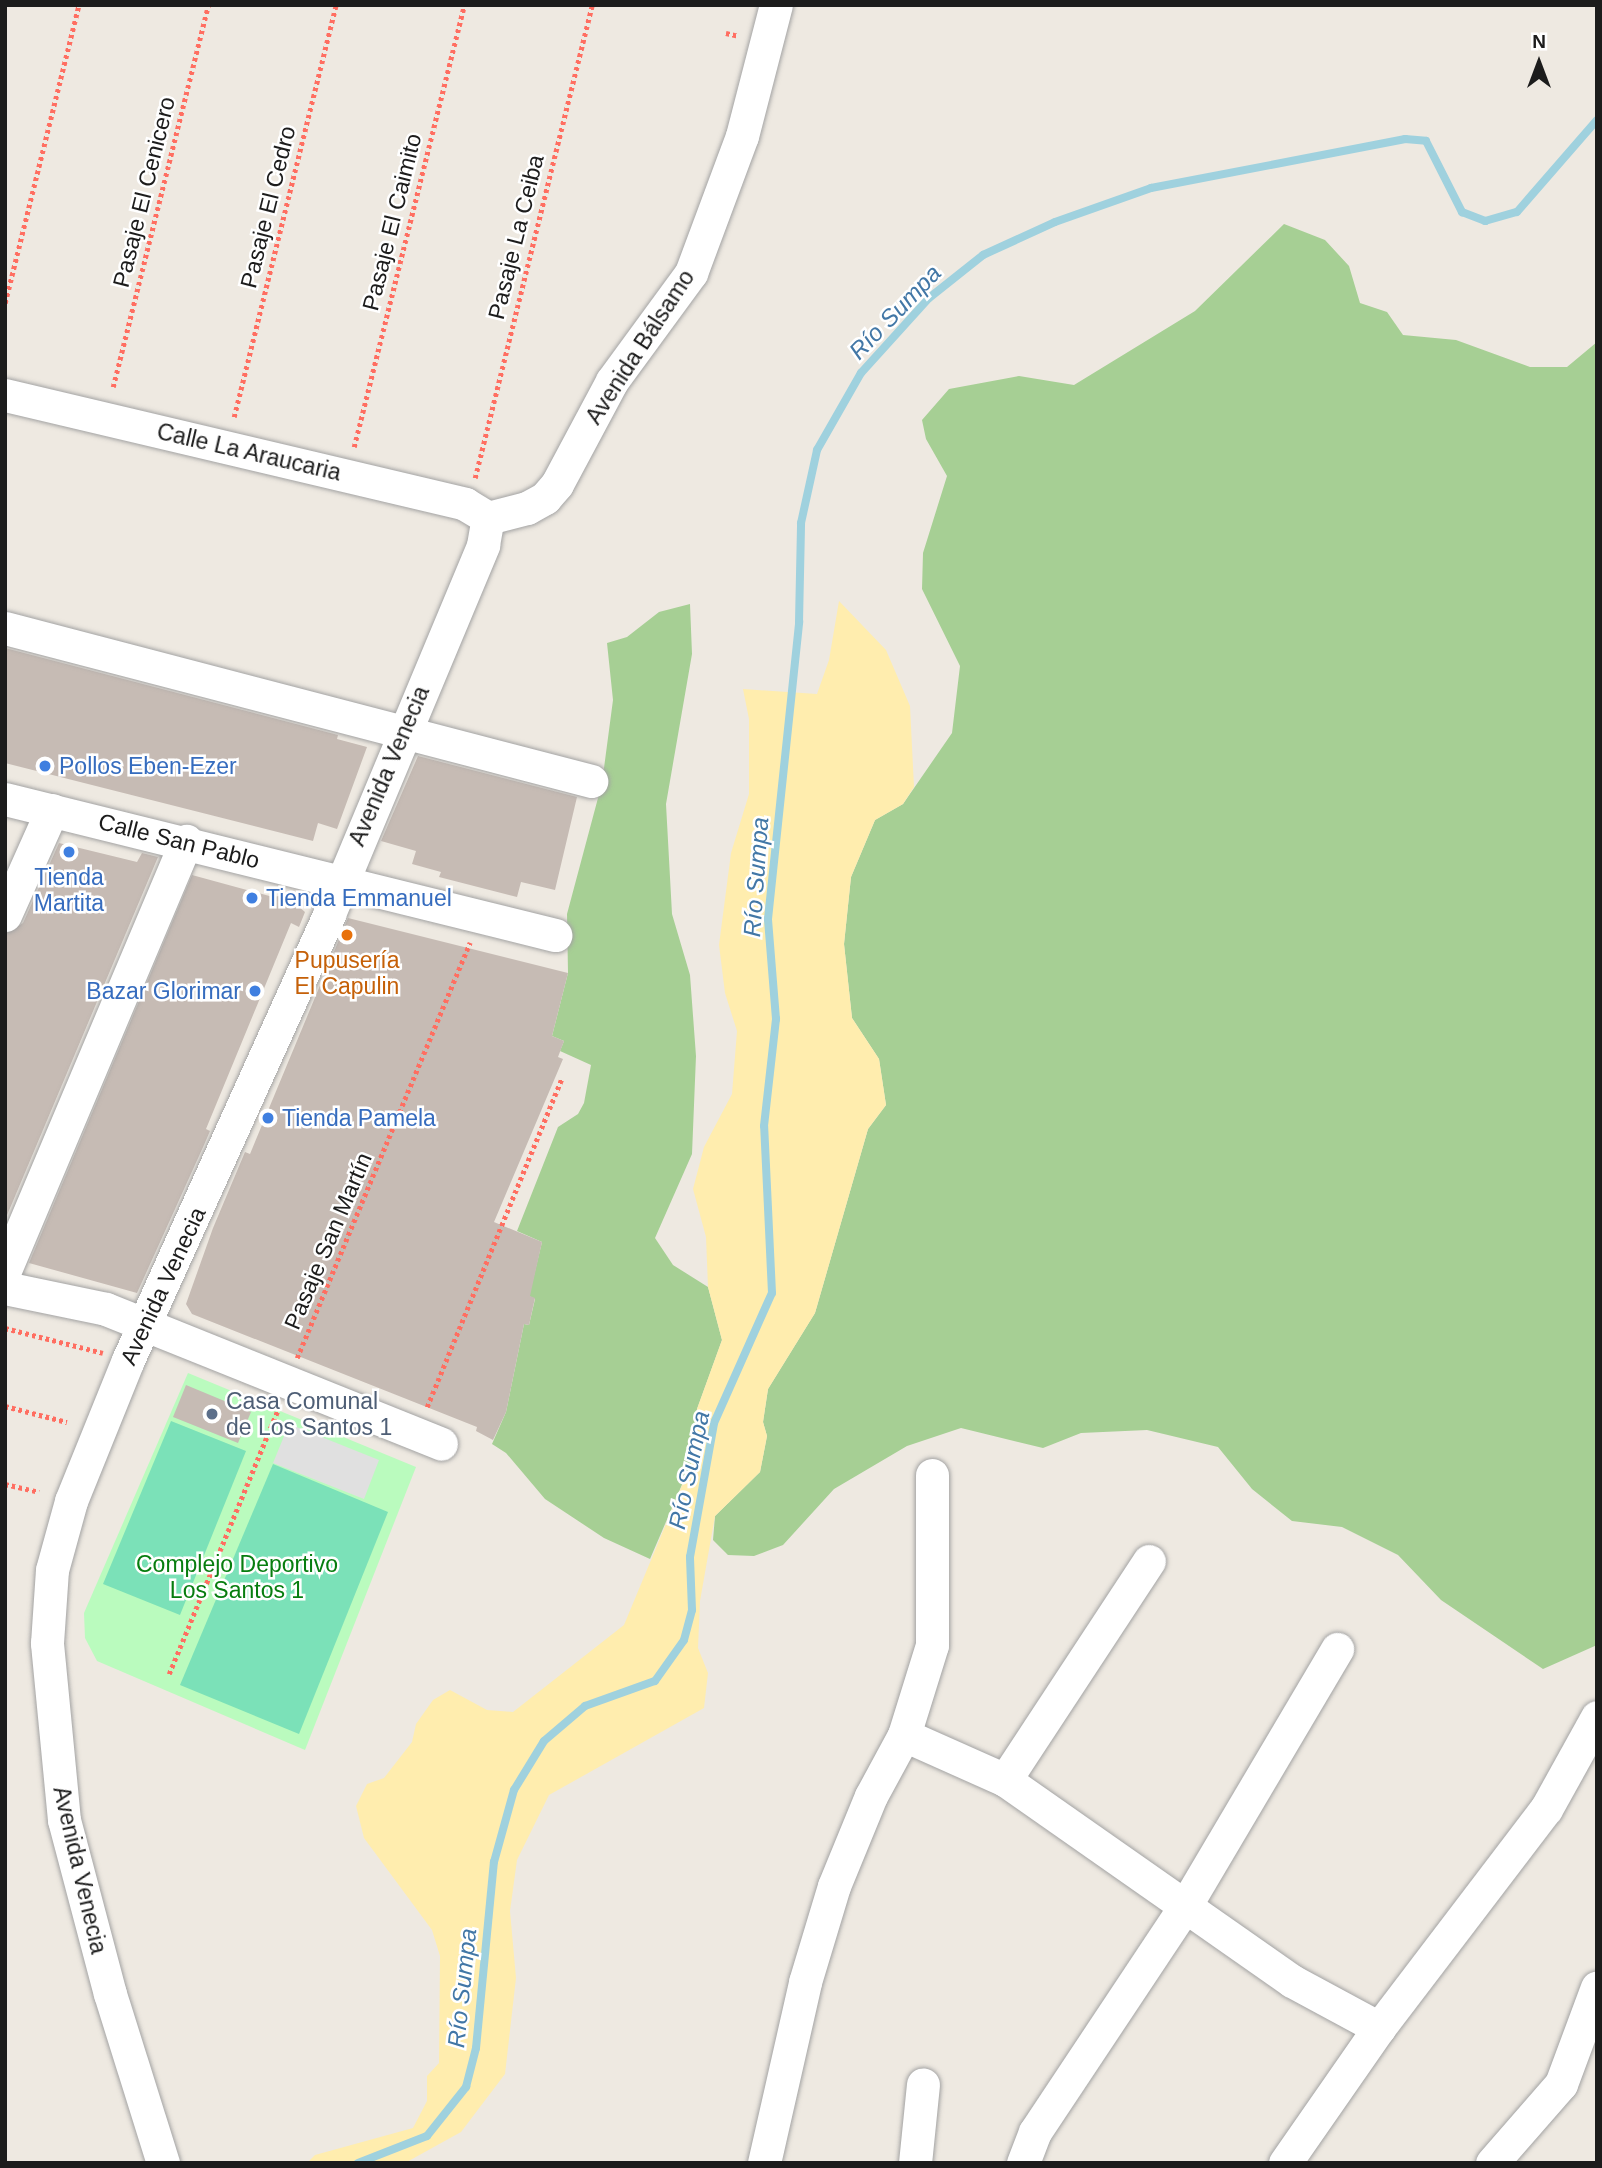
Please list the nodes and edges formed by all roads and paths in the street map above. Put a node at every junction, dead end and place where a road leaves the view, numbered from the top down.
1 (79, 5) edge
2 (208, 5) edge
3 (336, 5) edge
4 (464, 5) edge
5 (592, 5) edge
6 (776, 5) edge
7 (5, 303) edge
8 (113, 387) dead end
9 (5, 394) edge
10 (234, 417) dead end
11 (354, 447) dead end
12 (475, 478) dead end
13 (488, 519) junction
14 (5, 628) edge
15 (403, 732) junction
16 (591, 781) dead end
17 (5, 799) edge
18 (52, 810) junction
19 (186, 841) junction
20 (341, 884) junction
21 (5, 915) edge
22 (479, 918) junction
23 (555, 935) dead end
24 (562, 1078) dead end
25 (5, 1270) edge
26 (5, 1288) edge
27 (148, 1325) junction
28 (5, 1328) edge
29 (128, 1360) junction
30 (289, 1382) junction
31 (5, 1406) edge
32 (67, 1422) dead end
33 (428, 1439) joint
34 (932, 1475) dead end
35 (5, 1484) edge
36 (39, 1492) dead end
37 (1149, 1561) dead end
38 (1337, 1649) dead end
39 (169, 1674) dead end
40 (1597, 1717) edge
41 (904, 1735) junction
42 (1006, 1780) junction
43 (1184, 1908) junction
44 (1597, 1987) edge
45 (1379, 2028) junction
46 (923, 2084) dead end
47 (162, 2159) edge
48 (764, 2163) edge
49 (915, 2163) edge
50 (1023, 2163) edge
51 (1285, 2163) edge
52 (1492, 2163) edge

1 - 7 path
2 - 8 path, Pasaje El Cenicero
3 - 10 path, Pasaje El Cedro
4 - 11 path, Pasaje El Caimito
5 - 12 path, Pasaje La Ceiba
6 - 13 street, Avenida Bálsamo
9 - 13 street, Calle La Araucaria
13 - 15 street, Avenida Venecia
14 - 15 street
15 - 16 street
15 - 20 street, Avenida Venecia
17 - 18 street, Calle San Pablo
18 - 19 street, Calle San Pablo
18 - 21 street
19 - 20 street, Calle San Pablo
19 - 25 street
20 - 22 street, Calle San Pablo
20 - 27 street, Avenida Venecia
22 - 23 street, Calle San Pablo
22 - 30 path, Pasaje San Martín
24 - 33 path
26 - 27 street
27 - 29 street, Avenida Venecia
27 - 30 street
28 - 29 path
29 - 47 street, Avenida Venecia
30 - 33 street
30 - 39 path, Pasaje San Martín
31 - 32 path
34 - 41 street
35 - 36 path
37 - 42 street
38 - 43 street
40 - 45 street
41 - 42 street
41 - 48 street
42 - 43 street
43 - 45 street
43 - 50 street
44 - 52 street
45 - 51 street
46 - 49 street

